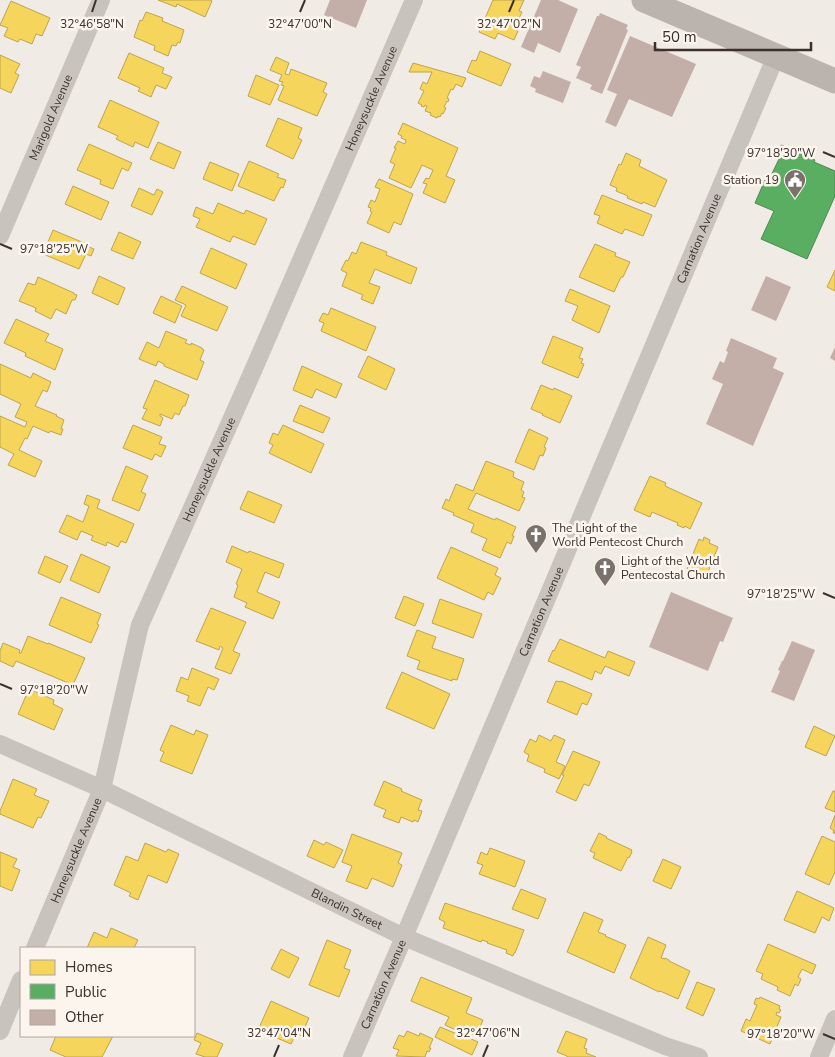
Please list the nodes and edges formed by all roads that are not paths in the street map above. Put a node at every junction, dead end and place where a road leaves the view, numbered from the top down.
1 (101, 0) edge
2 (414, 0) edge
3 (644, 0) edge
4 (776, 56) junction
5 (835, 81) edge
6 (0, 236) edge
7 (0, 744) edge
8 (102, 789) junction
9 (404, 937) junction
10 (35, 947) edge
11 (20, 982) edge
12 (835, 1019) edge
13 (0, 1031) edge
14 (663, 1051) edge
15 (352, 1057) edge
16 (699, 1057) edge
17 (819, 1057) edge

1 - 6 street, Marigold Avenue
2 - 8 street, Honeysuckle Avenue
3 - 4 main road
4 - 5 main road
4 - 9 street, Carnation Avenue
7 - 8 street, Blandin Street
8 - 9 street, Blandin Street
8 - 10 street, Honeysuckle Avenue
9 - 14 street, Blandin Street
9 - 15 street, Carnation Avenue
11 - 13 street
12 - 17 street
14 - 16 street, Blandin Street

